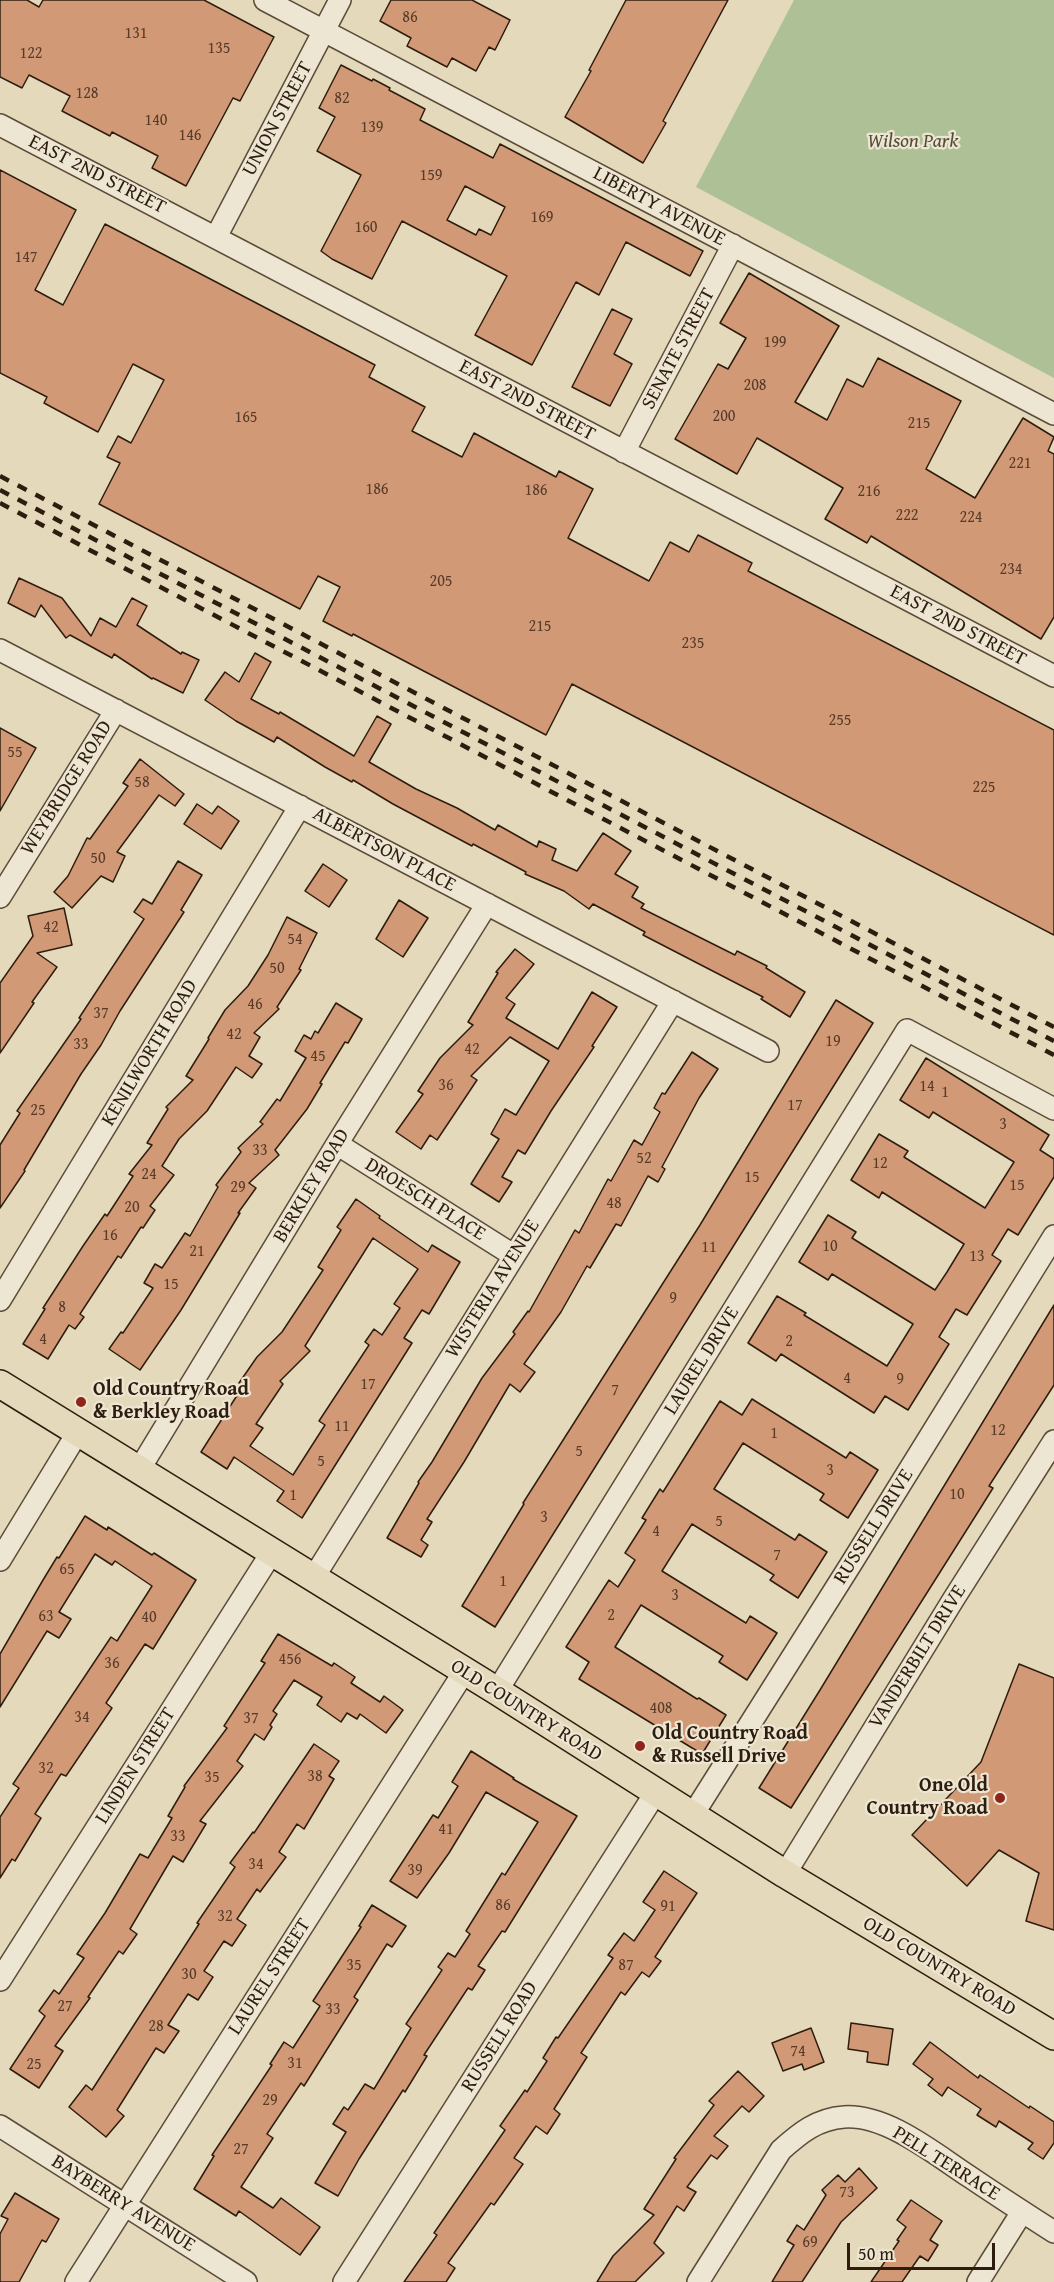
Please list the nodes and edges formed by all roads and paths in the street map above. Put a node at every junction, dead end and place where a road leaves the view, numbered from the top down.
1 (265, 0) edge
2 (340, 0) edge
3 (324, 31) junction
4 (0, 125) edge
5 (216, 237) junction
6 (733, 245) junction
7 (1054, 414) edge
8 (624, 452) junction
9 (0, 650) edge
10 (1054, 676) edge
11 (116, 710) junction
12 (300, 806) junction
13 (0, 897) edge
14 (487, 904) junction
15 (673, 1001) junction
16 (768, 1051) dead end
17 (1054, 1108) edge
18 (337, 1144) junction
19 (1054, 1236) edge
20 (513, 1256) junction
21 (0, 1300) edge
22 (0, 1384) edge
23 (78, 1432) junction
24 (1054, 1441) edge
25 (139, 1470) junction
26 (272, 1552) junction
27 (0, 1560) edge
28 (314, 1577) junction
29 (464, 1672) junction
30 (497, 1691) junction
31 (656, 1792) junction
32 (692, 1816) junction
33 (785, 1874) junction
34 (0, 1980) edge
35 (1054, 2036) edge
36 (0, 2126) edge
37 (125, 2205) junction
38 (1022, 2212) junction
39 (1054, 2232) edge
40 (76, 2282) edge
41 (246, 2282) edge
42 (344, 2282) edge
43 (698, 2282) edge
44 (978, 2282) edge

1 - 3 street, LIBERTY AVENUE
2 - 3 street, UNION STREET
3 - 5 street, UNION STREET
3 - 6 street, LIBERTY AVENUE
4 - 5 street, EAST 2ND STREET
5 - 8 street, EAST 2ND STREET
6 - 7 street, LIBERTY AVENUE
6 - 8 street, SENATE STREET
8 - 10 street, EAST 2ND STREET
9 - 11 street, ALBERTSON PLACE
11 - 12 street, ALBERTSON PLACE
11 - 13 street, WEYBRIDGE ROAD
12 - 14 street, ALBERTSON PLACE
12 - 21 street, KENILWORTH ROAD
14 - 15 street, ALBERTSON PLACE
14 - 18 street, BERKLEY ROAD
15 - 16 street, ALBERTSON PLACE
15 - 20 street, WISTERIA AVENUE
17 - 30 street, LAUREL DRIVE
18 - 20 street, DROESCH PLACE
18 - 25 street, BERKLEY ROAD
19 - 32 street, RUSSELL DRIVE
20 - 28 street, WISTERIA AVENUE
22 - 23 main road, OLD COUNTRY ROAD
23 - 25 main road, OLD COUNTRY ROAD
23 - 27 street
24 - 33 street, VANDERBILT DRIVE
25 - 26 main road, OLD COUNTRY ROAD
26 - 28 main road, OLD COUNTRY ROAD
26 - 34 street, LINDEN STREET
28 - 29 main road, OLD COUNTRY ROAD
29 - 30 main road, OLD COUNTRY ROAD
29 - 37 street, LAUREL STREET
30 - 31 main road, OLD COUNTRY ROAD
31 - 32 main road, OLD COUNTRY ROAD
31 - 42 street, RUSSELL ROAD
32 - 33 main road, OLD COUNTRY ROAD
33 - 35 main road, OLD COUNTRY ROAD
36 - 37 street, BAYBERRY AVENUE
37 - 40 street, LAUREL STREET
37 - 41 street, BAYBERRY AVENUE
38 - 39 street, PELL TERRACE
38 - 43 street, PELL TERRACE
38 - 44 street

